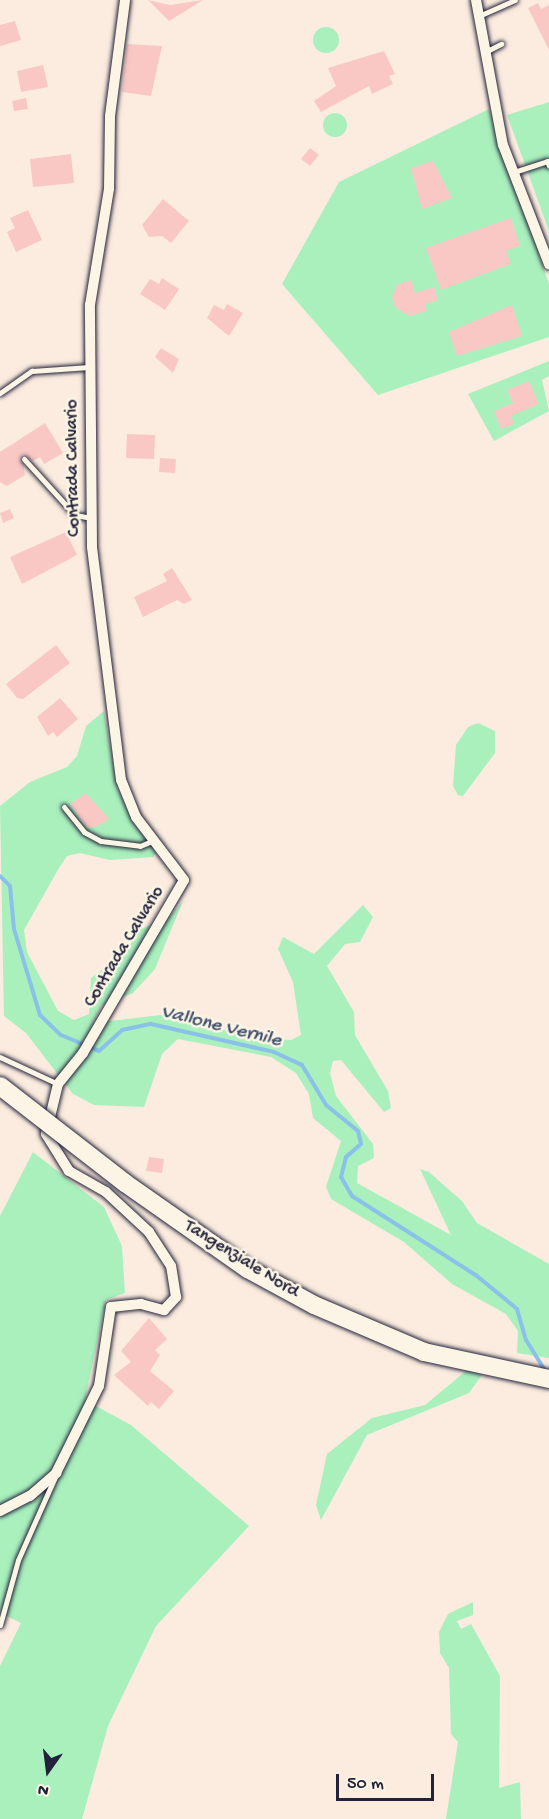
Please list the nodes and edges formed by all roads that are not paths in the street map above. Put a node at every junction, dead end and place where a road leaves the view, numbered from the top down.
1 (125, 0) edge
2 (476, 0) edge
3 (515, 0) edge
4 (481, 15) junction
5 (501, 44) dead end
6 (487, 51) junction
7 (549, 166) edge
8 (514, 172) junction
9 (549, 264) edge
10 (89, 367) junction
11 (0, 393) edge
12 (24, 459) dead end
13 (92, 518) junction
14 (64, 807) dead end
15 (154, 840) junction
16 (0, 1057) edge
17 (58, 1084) junction
18 (0, 1086) edge
19 (549, 1379) edge
20 (56, 1473) junction
21 (0, 1510) edge
22 (0, 1624) edge

1 - 10 street, Contrada Calvario
2 - 4 street
3 - 4 lane
4 - 6 street
5 - 6 lane
6 - 8 street
7 - 8 lane
8 - 9 street
10 - 11 lane
10 - 13 street, Contrada Calvario
12 - 13 lane
13 - 15 street, Contrada Calvario
14 - 15 lane
15 - 17 street, Contrada Calvario
16 - 17 lane
17 - 20 street, Contrada Calvario
18 - 19 main road, Tangenziale Nord, bridge
20 - 21 street, Contrada Calvario
20 - 22 lane

